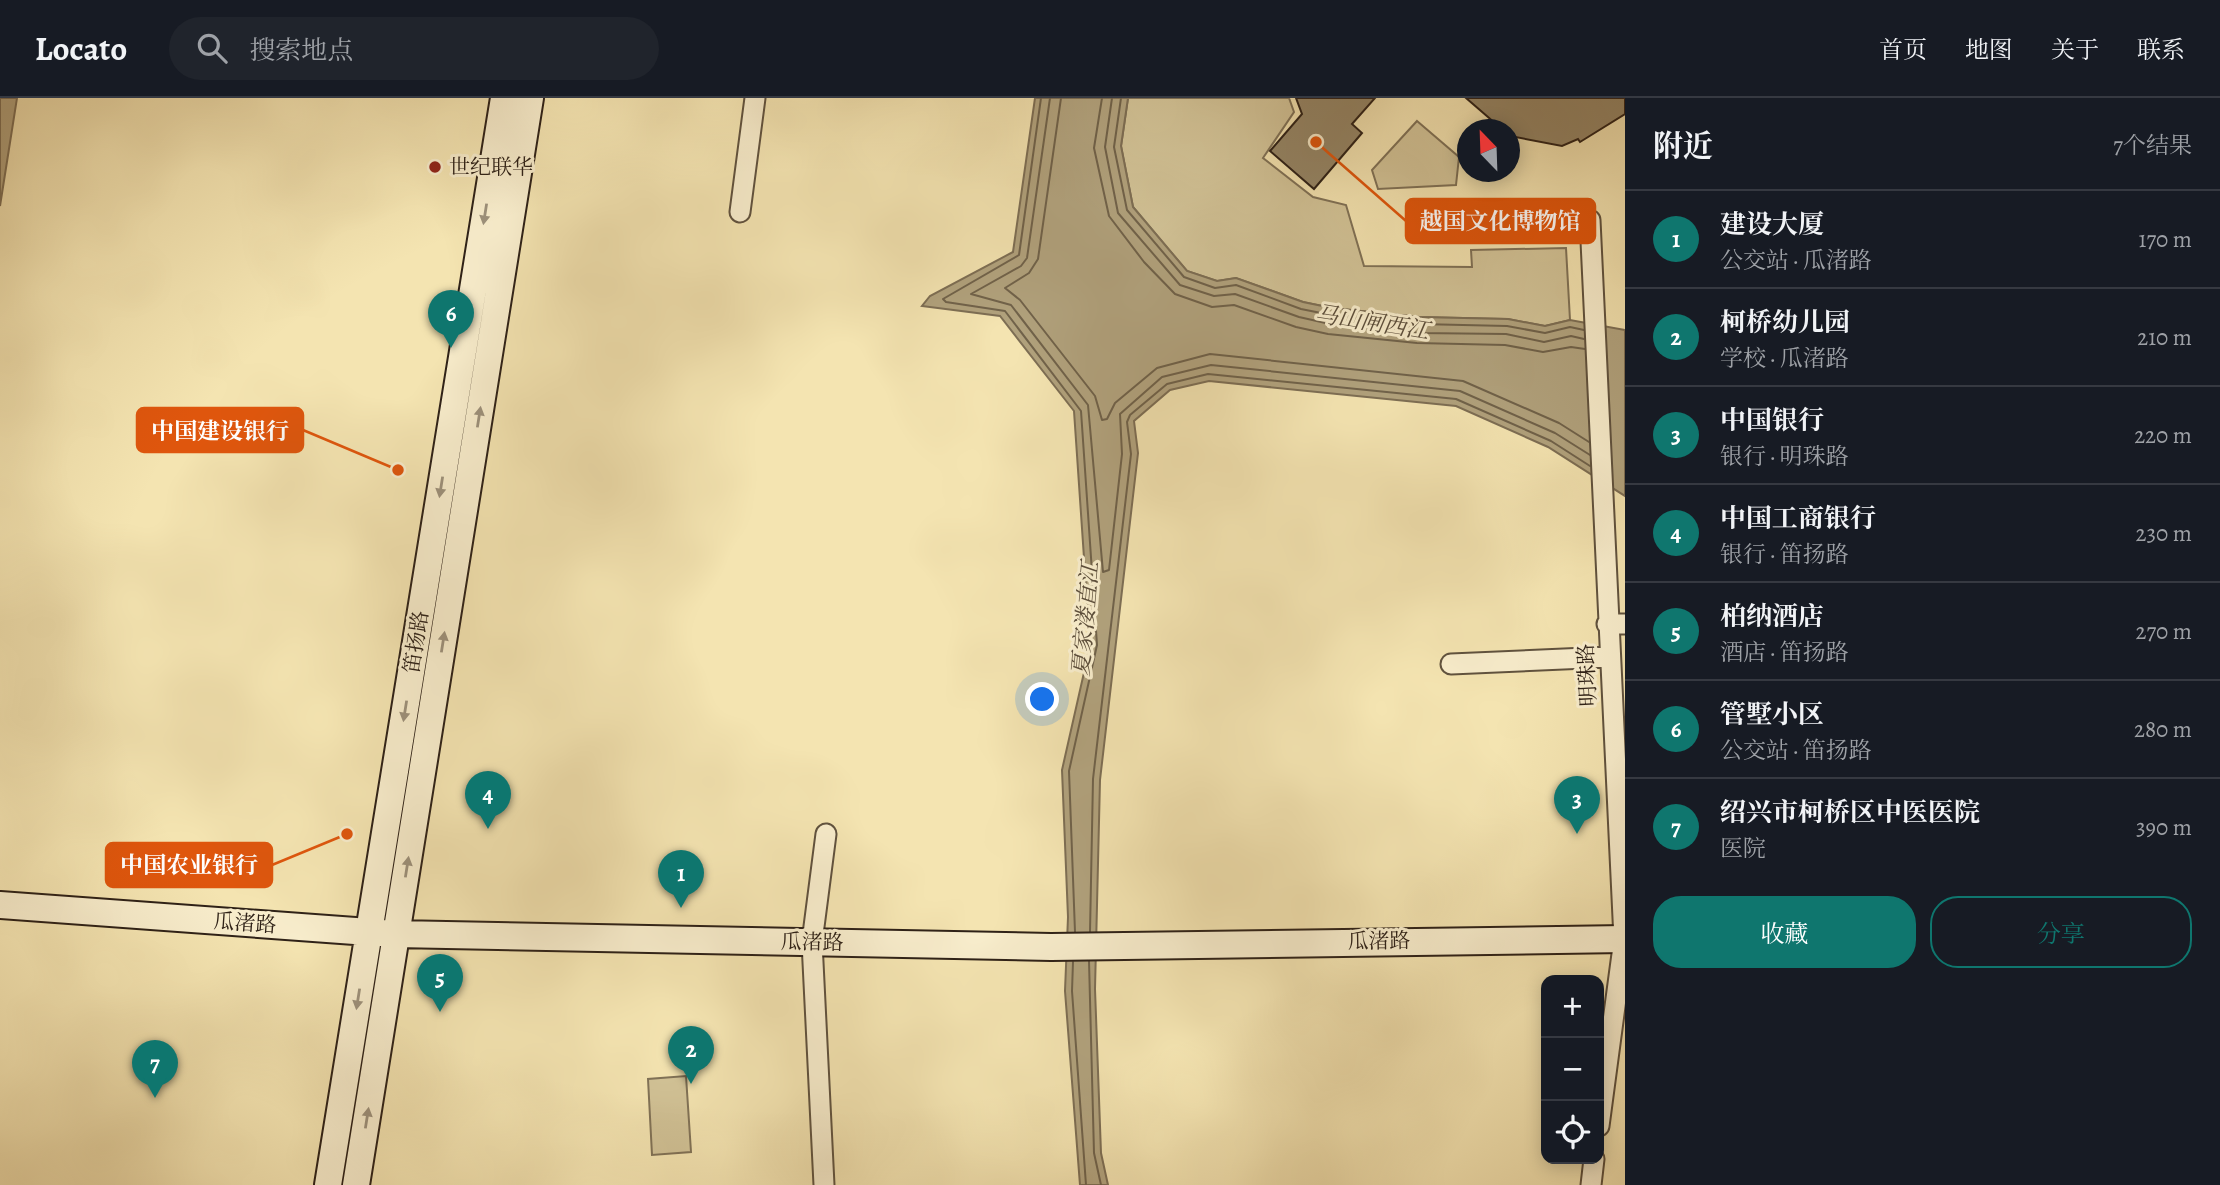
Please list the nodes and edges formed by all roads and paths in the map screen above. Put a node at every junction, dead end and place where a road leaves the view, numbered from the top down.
1 (504, 98) edge
2 (530, 98) edge
3 (755, 98) edge
4 (740, 212) dead end
5 (1590, 220) dead end
6 (1616, 624) edge
7 (1609, 657) junction
8 (1451, 664) dead end
9 (825, 834) dead end
10 (0, 905) edge
11 (369, 932) junction
12 (396, 934) junction
13 (1624, 939) edge
14 (812, 942) junction
15 (1602, 1101) edge
16 (1593, 1164) edge
17 (328, 1185) edge
18 (356, 1185) edge
19 (824, 1185) edge
20 (1591, 1185) edge

1 -> 11 street, 笛扬路
12 -> 2 street, 笛扬路
3 - 4 street
5 - 6 street, 明珠路
6 - 7 street, 明珠路
7 - 8 street
7 - 13 street, 明珠路
9 - 14 street
10 - 11 street, 瓜渚路
11 - 12 street, 瓜渚路
11 -> 17 street, 笛扬路
12 - 14 street, 瓜渚路
18 -> 12 street, 笛扬路
13 - 14 street, 瓜渚路
13 - 15 street, 明珠路
14 - 19 street
16 - 20 street

